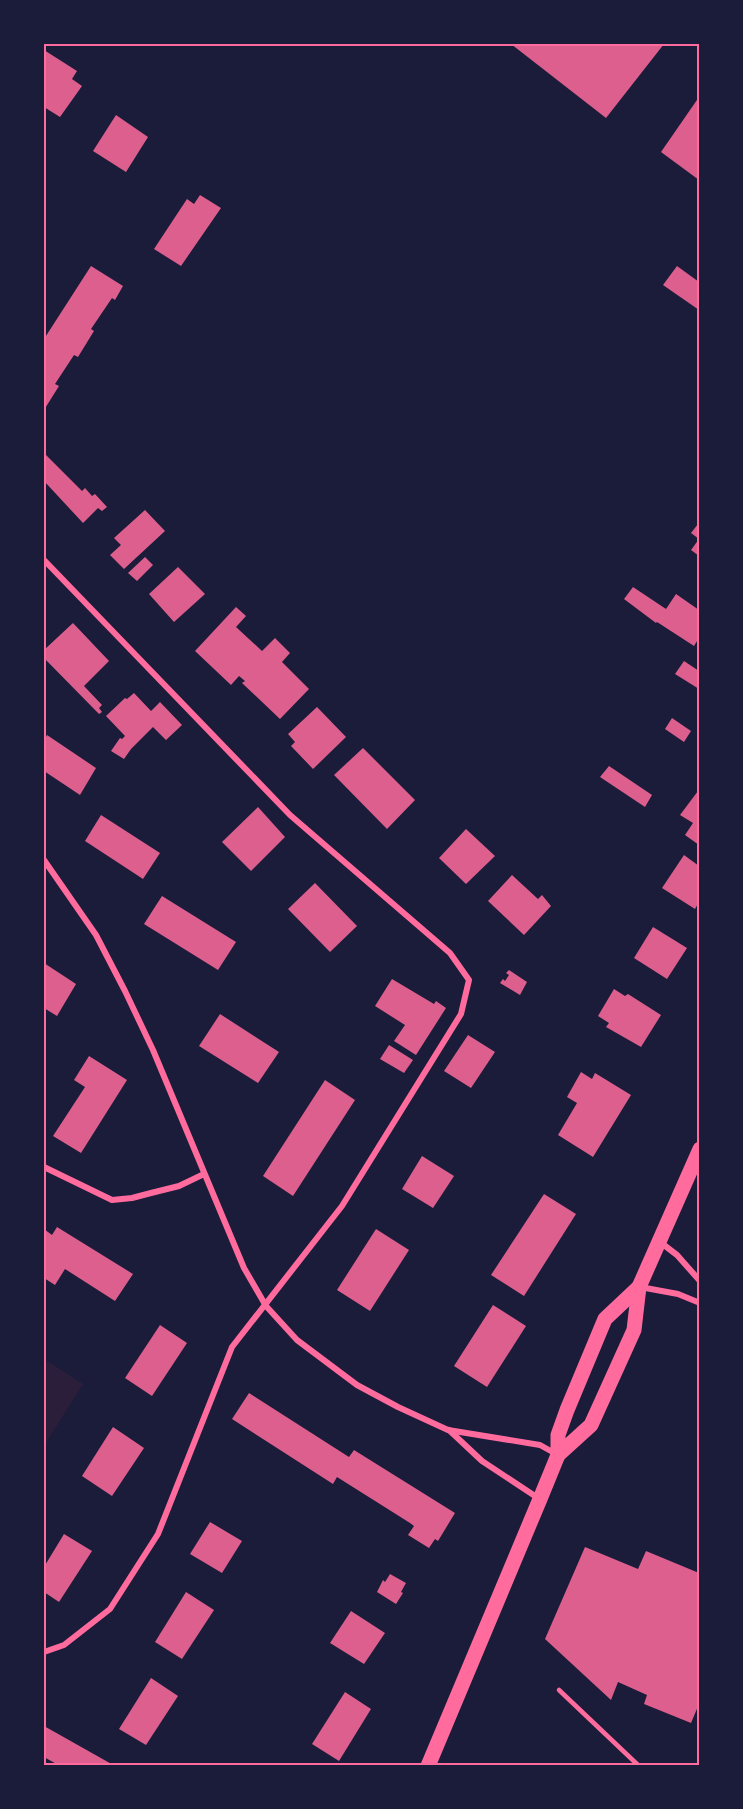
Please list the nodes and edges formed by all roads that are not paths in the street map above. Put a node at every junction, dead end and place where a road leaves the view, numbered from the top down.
1 (44, 560) edge
2 (44, 860) edge
3 (699, 1149) edge
4 (44, 1167) edge
5 (204, 1174) junction
6 (659, 1242) junction
7 (699, 1281) edge
8 (639, 1287) junction
9 (699, 1303) edge
10 (266, 1306) junction
11 (448, 1430) junction
12 (558, 1455) junction
13 (540, 1499) junction
14 (44, 1652) edge
15 (559, 1690) dead end
16 (428, 1766) edge
17 (639, 1766) edge

1 - 10 street
2 - 5 street
3 - 6 main road
4 - 5 street
5 - 10 street
6 - 7 street
6 - 8 main road
8 - 9 street
8 - 12 main road
8 - 12 main road
10 - 11 street
10 - 14 street
11 - 12 street
11 - 13 street
12 - 13 main road
13 - 16 main road
15 - 17 lane

